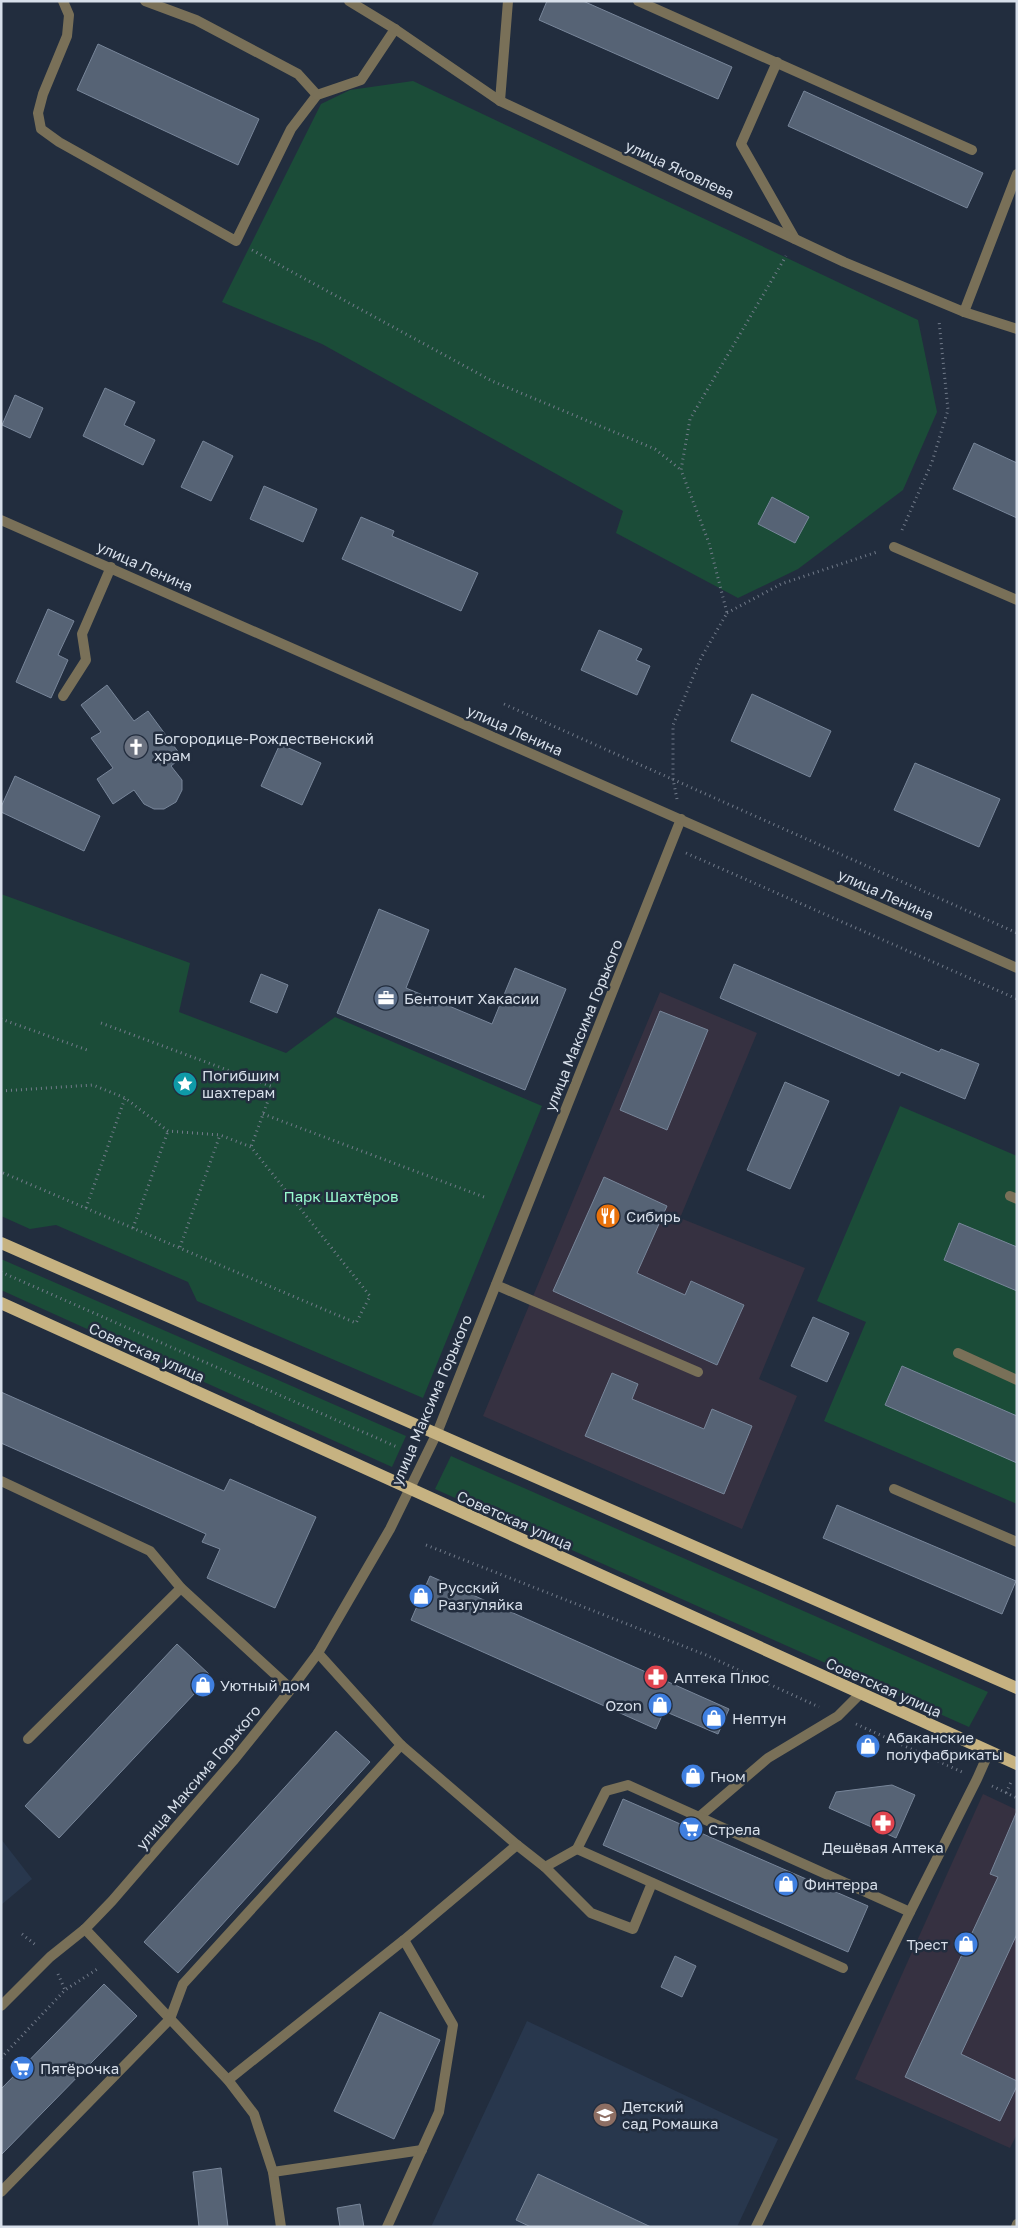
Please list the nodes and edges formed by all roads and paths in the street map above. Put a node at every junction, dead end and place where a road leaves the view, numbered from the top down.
1 (63, 1) edge
2 (145, 1) edge
3 (349, 1) edge
4 (508, 1) edge
5 (638, 1) edge
6 (395, 28) junction
7 (777, 62) junction
8 (317, 95) junction
9 (500, 101) junction
10 (972, 150) dead end
11 (1017, 174) edge
12 (795, 239) junction
13 (236, 241) junction
14 (936, 300) junction
15 (964, 312) junction
16 (1017, 329) edge
17 (681, 470) junction
18 (1, 520) edge
19 (894, 547) junction
20 (111, 567) junction
21 (1017, 600) edge
22 (727, 613) junction
23 (63, 696) dead end
24 (504, 704) dead end
25 (673, 779) junction
26 (681, 819) junction
27 (671, 846) junction
28 (1017, 933) edge
29 (1017, 968) edge
30 (1017, 999) edge
31 (1, 1019) edge
32 (102, 1023) dead end
33 (90, 1050) dead end
34 (1, 1091) edge
35 (125, 1098) junction
36 (264, 1114) junction
37 (168, 1130) junction
38 (220, 1135) junction
39 (251, 1147) junction
40 (1, 1172) edge
41 (484, 1197) dead end
42 (86, 1208) junction
43 (133, 1228) junction
44 (1, 1243) edge
45 (180, 1248) junction
46 (1, 1272) edge
47 (496, 1284) junction
48 (1, 1304) edge
49 (958, 1353) dead end
50 (698, 1372) dead end
51 (1017, 1380) edge
52 (436, 1433) junction
53 (397, 1447) dead end
54 (1, 1482) edge
55 (409, 1489) junction
56 (894, 1489) dead end
57 (1017, 1542) edge
58 (426, 1545) dead end
59 (181, 1588) junction
60 (318, 1652) junction
61 (1017, 1688) edge
62 (291, 1689) junction
63 (860, 1694) junction
64 (838, 1716) junction
65 (28, 1739) dead end
66 (401, 1745) junction
67 (988, 1752) junction
68 (1017, 1764) edge
69 (977, 1779) junction
70 (1017, 1798) edge
71 (699, 1817) junction
72 (517, 1845) junction
73 (577, 1849) junction
74 (545, 1867) junction
75 (652, 1883) junction
76 (910, 1912) junction
77 (85, 1929) junction
78 (404, 1940) junction
79 (113, 1959) junction
80 (843, 1968) dead end
81 (1, 2006) edge
82 (170, 2019) junction
83 (1, 2058) edge
84 (228, 2080) junction
85 (422, 2150) junction
86 (273, 2172) junction
87 (1, 2192) edge
88 (281, 2227) edge
89 (387, 2227) edge
90 (756, 2227) edge

1 - 13 street
2 - 8 street
3 - 6 street, улица Яковлева
4 - 9 street
5 - 7 street
6 - 8 street
6 - 9 street, улица Яковлева
7 - 10 street
7 - 12 street
8 - 13 street
9 - 12 street, улица Яковлева
11 - 15 street
12 - 14 street, улица Яковлева
12 - 17 path
13 - 17 path
14 - 15 street, улица Яковлева
14 - 19 path
15 - 16 street, улица Яковлева
17 - 22 path
18 - 20 street, улица Ленина
19 - 21 street
19 - 22 path
20 - 23 street
20 - 26 street, улица Ленина
22 - 25 path
24 - 25 path
25 - 26 path
25 - 28 path
26 - 27 street, улица Максима Горького
26 - 29 street, улица Ленина
27 - 30 path
27 - 47 street, улица Максима Горького
31 - 33 path
32 - 36 path
34 - 35 path
35 - 37 path
35 - 42 path
36 - 39 path
36 - 41 path
37 - 38 path
37 - 43 path
38 - 39 path
38 - 45 path
39 - 45 path
40 - 42 path
42 - 43 path
43 - 45 path
44 - 52 main road
46 - 53 path
47 - 50 street
47 - 52 street, улица Максима Горького
48 - 55 main road, Советская улица
49 - 51 street
52 - 55 street, улица Максима Горького
52 - 61 main road
54 - 59 street
55 - 60 street, улица Максима Горького
55 - 63 main road, Советская улица
56 - 57 street
58 - 64 path
59 - 62 street
59 - 65 street
60 - 62 street, улица Максима Горького
60 - 66 street
62 - 77 street, улица Максима Горького
63 - 64 street
63 - 67 main road, Советская улица
64 - 69 path
64 - 71 street
66 - 72 street
66 - 82 street
67 - 68 main road, Советская улица
67 - 69 street
69 - 70 path
69 - 76 street
71 - 73 street
71 - 76 street
72 - 74 street
72 - 78 street
73 - 74 street
73 - 75 street
74 - 75 street
75 - 80 street
76 - 90 street
77 - 79 street
77 - 81 street, улица Максима Горького
78 - 84 street
78 - 85 street
79 - 82 street
79 - 83 path
82 - 84 street
82 - 87 street
84 - 86 street
85 - 86 street
85 - 89 street
86 - 88 street

